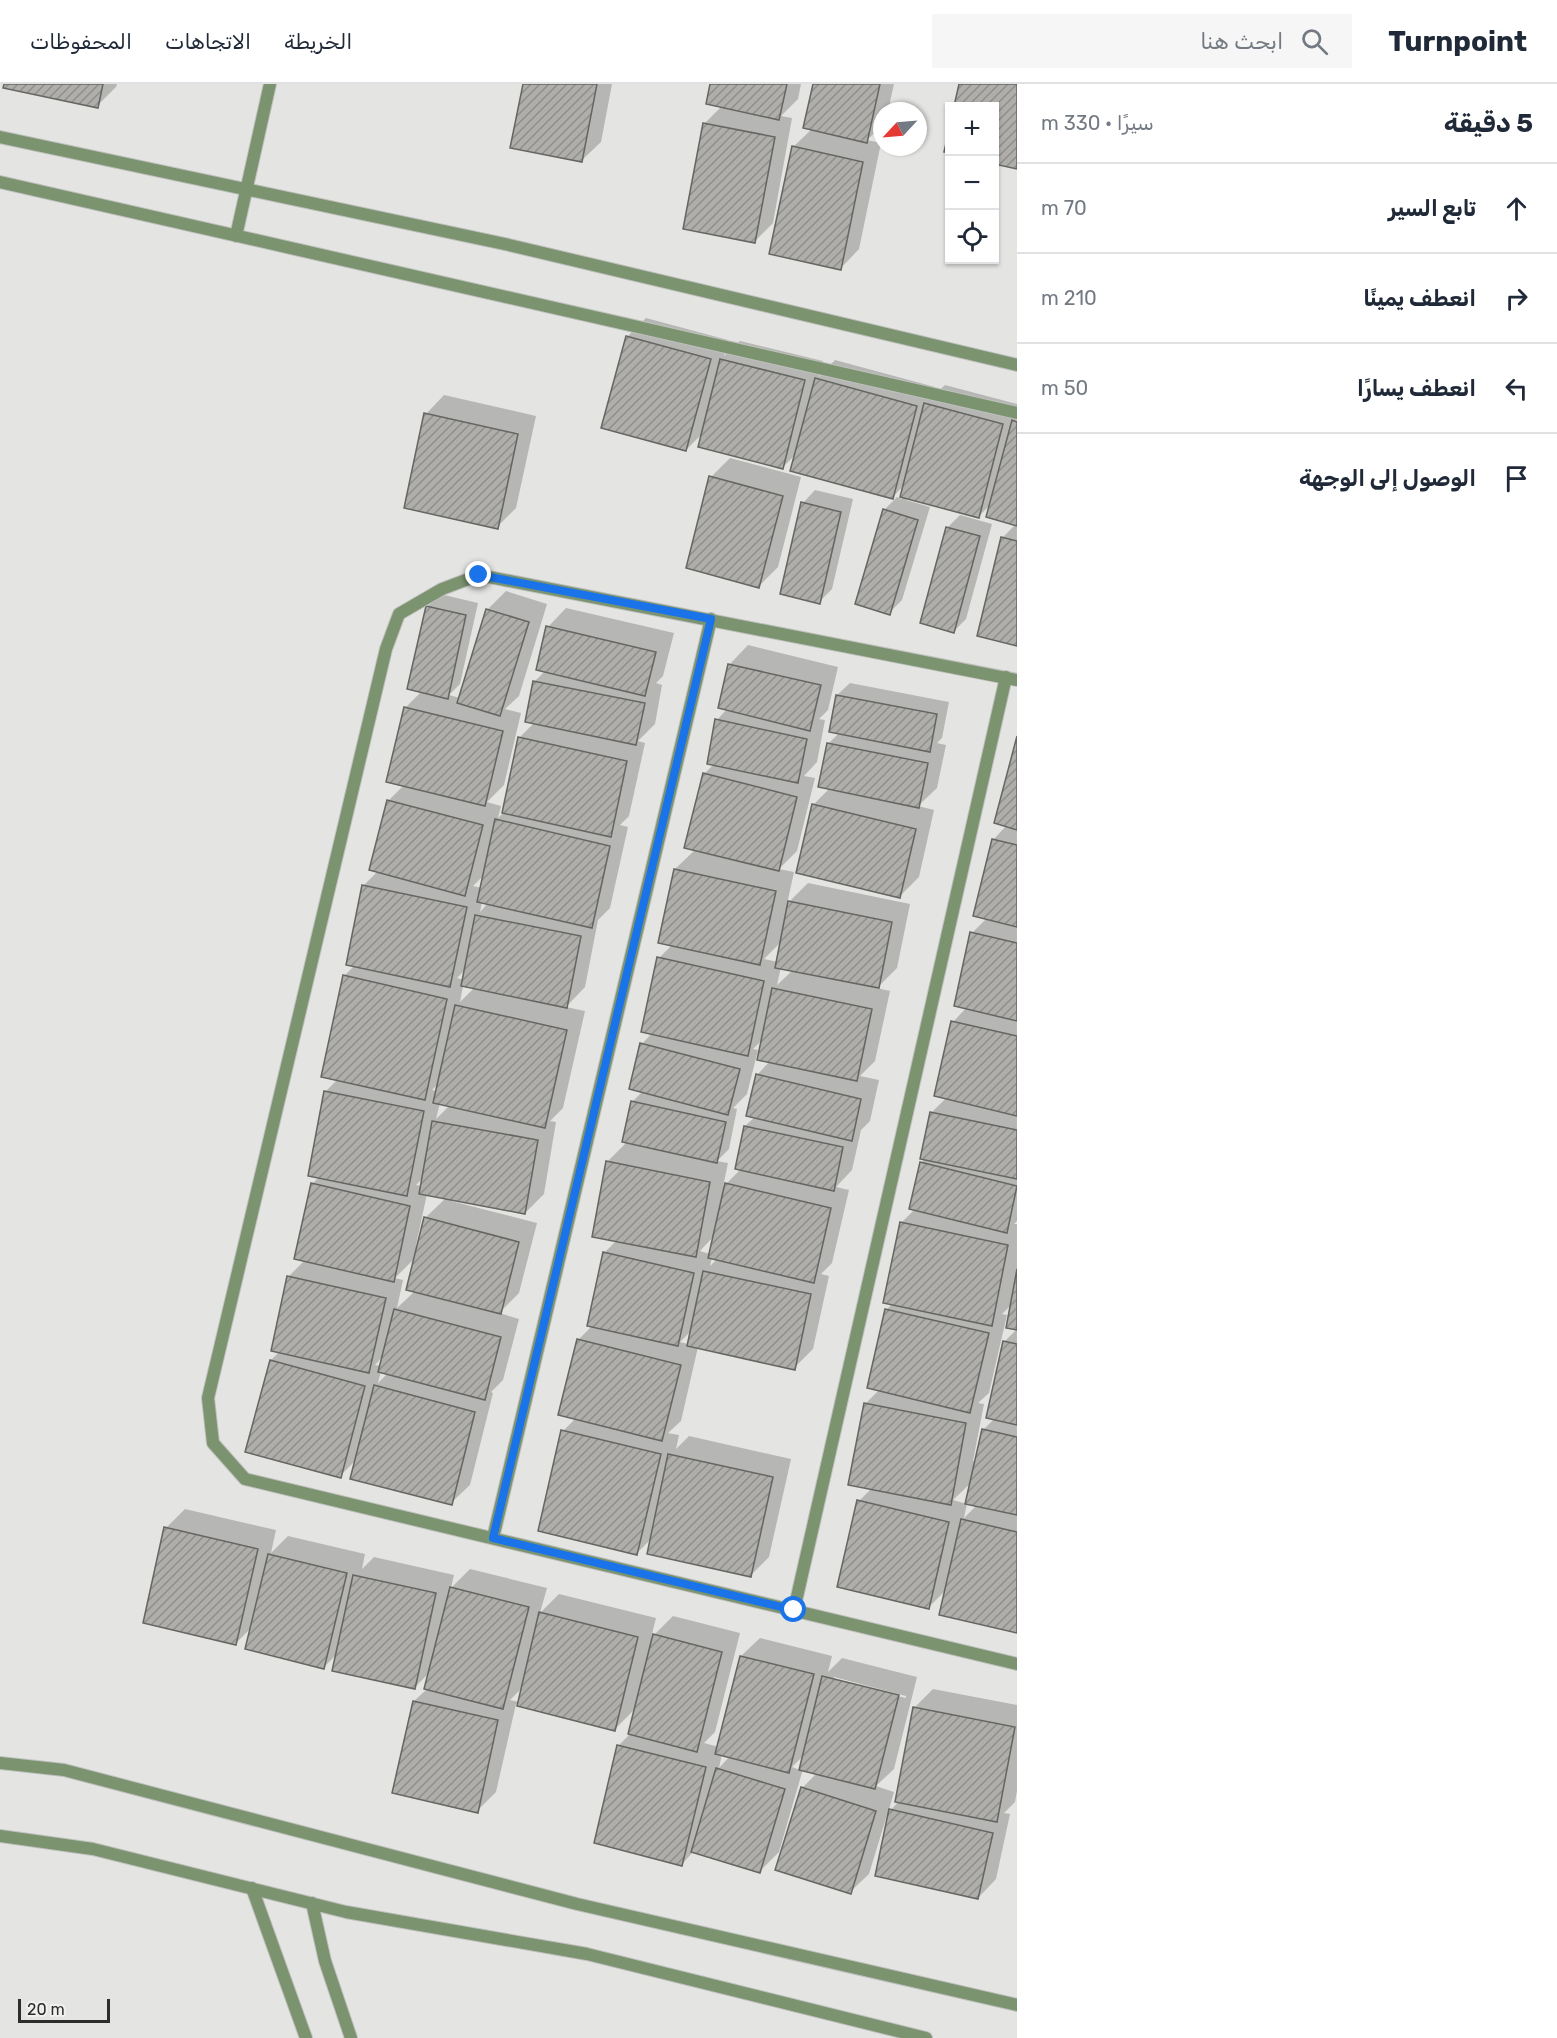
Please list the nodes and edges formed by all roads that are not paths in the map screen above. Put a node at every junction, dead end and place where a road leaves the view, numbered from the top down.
1 (270, 84) edge
2 (0, 137) edge
3 (0, 182) edge
4 (246, 189) junction
5 (236, 236) junction
6 (1017, 364) edge
7 (1017, 412) edge
8 (711, 619) junction
9 (1011, 679) edge
10 (493, 1538) junction
11 (794, 1610) junction
12 (1017, 1664) edge
13 (0, 1763) edge
14 (0, 1836) edge
15 (252, 1888) junction
16 (312, 1903) junction
17 (1017, 2005) edge
18 (306, 2038) edge
19 (351, 2038) edge
20 (926, 2038) edge

1 - 4 street
2 - 4 street
3 - 5 street
4 - 5 street
4 - 6 street
5 - 7 street
8 - 9 street
8 - 10 street
8 - 10 street
9 - 11 street
10 - 11 street
11 - 12 street
13 - 17 street
14 - 15 street
15 - 16 street
15 - 18 street
16 - 19 street
16 - 20 street

